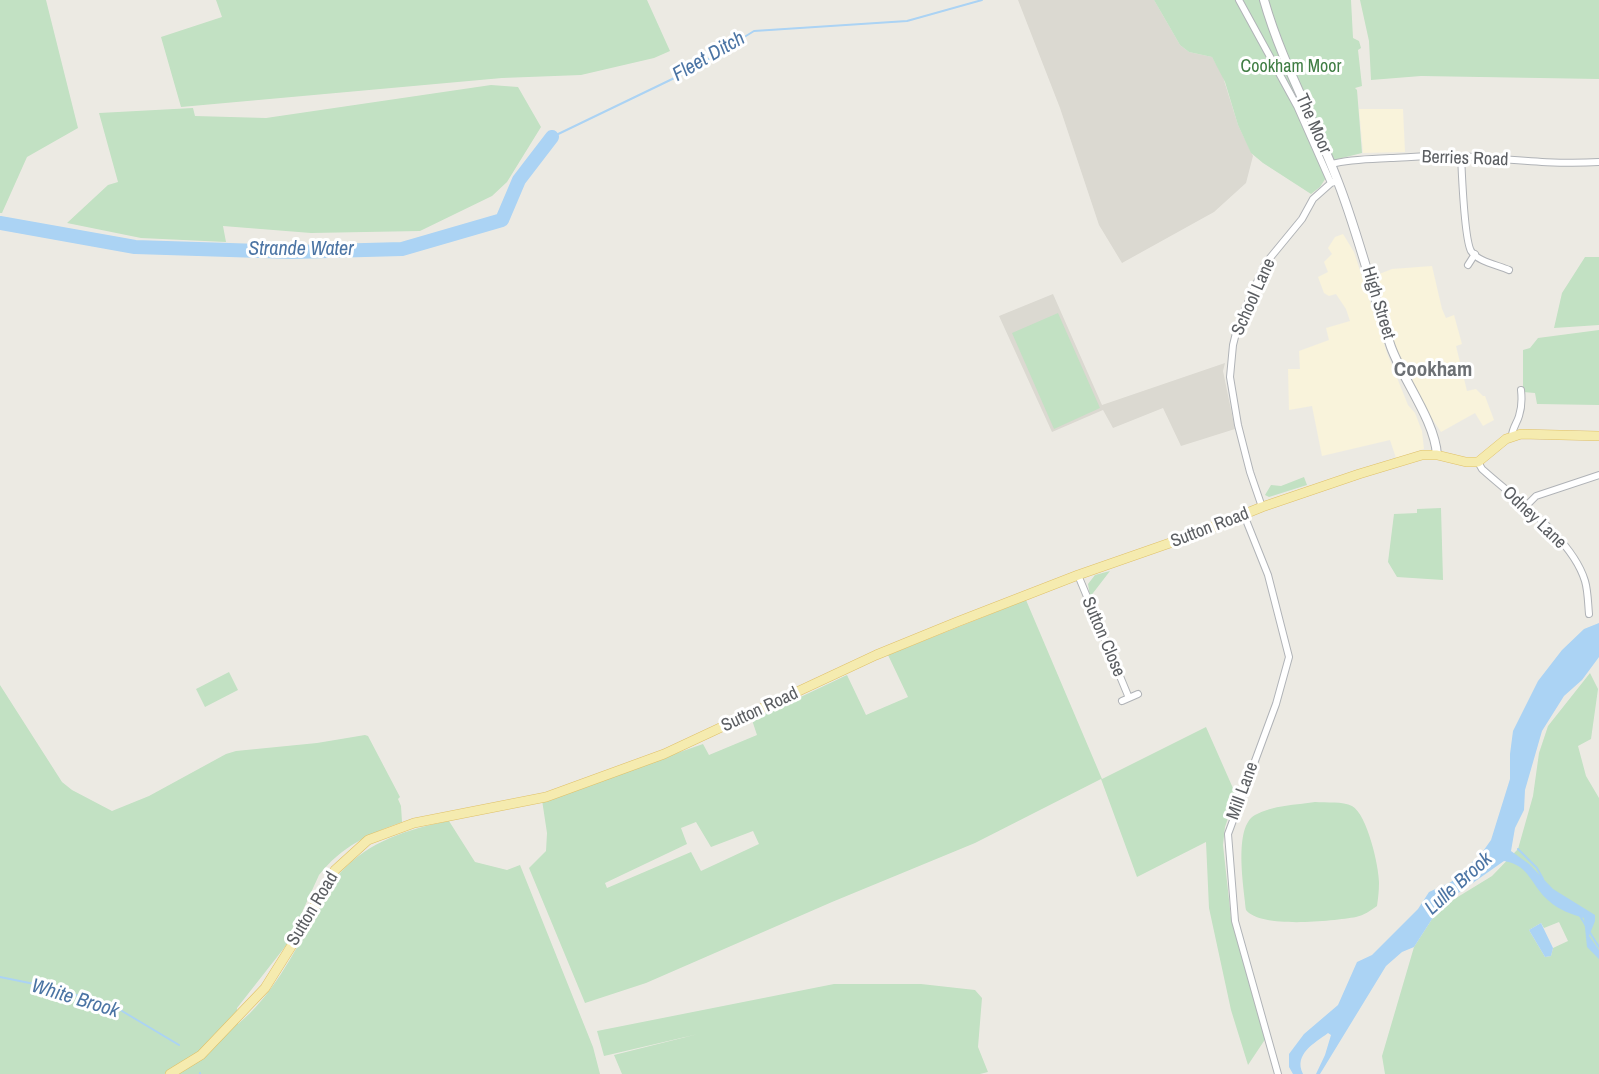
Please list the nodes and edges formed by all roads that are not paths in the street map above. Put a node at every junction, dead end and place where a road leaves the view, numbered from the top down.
1 (1239, 0) edge
2 (1264, 0) edge
3 (1461, 156) junction
4 (1599, 162) edge
5 (1331, 164) junction
6 (1334, 182) junction
7 (1475, 254) junction
8 (1468, 265) dead end
9 (1509, 270) dead end
10 (1521, 390) dead end
11 (1512, 435) junction
12 (1599, 436) edge
13 (1437, 455) junction
14 (1478, 462) junction
15 (1599, 475) edge
16 (1262, 507) junction
17 (1526, 507) junction
18 (1244, 515) junction
19 (1078, 575) junction
20 (1589, 614) dead end
21 (1138, 694) dead end
22 (170, 1074) edge
23 (1278, 1074) edge

1 - 6 street
2 - 5 main road, The Moor
3 - 4 street, Berries Road
3 - 5 street, Berries Road
3 - 7 street
5 - 6 main road, The Moor
6 - 13 main road, High Street
6 - 16 street, School Lane
7 - 8 street
7 - 9 street
10 - 11 street
11 - 12 main road
11 - 14 main road
13 - 14 main road
13 - 16 main road, Sutton Road
14 - 17 street, Odney Lane
15 - 17 street
16 - 18 main road, Sutton Road
17 - 20 street, Odney Lane
18 - 19 main road, Sutton Road
18 - 23 street, Mill Lane
19 - 21 street, Sutton Close
19 - 22 main road, Sutton Road

